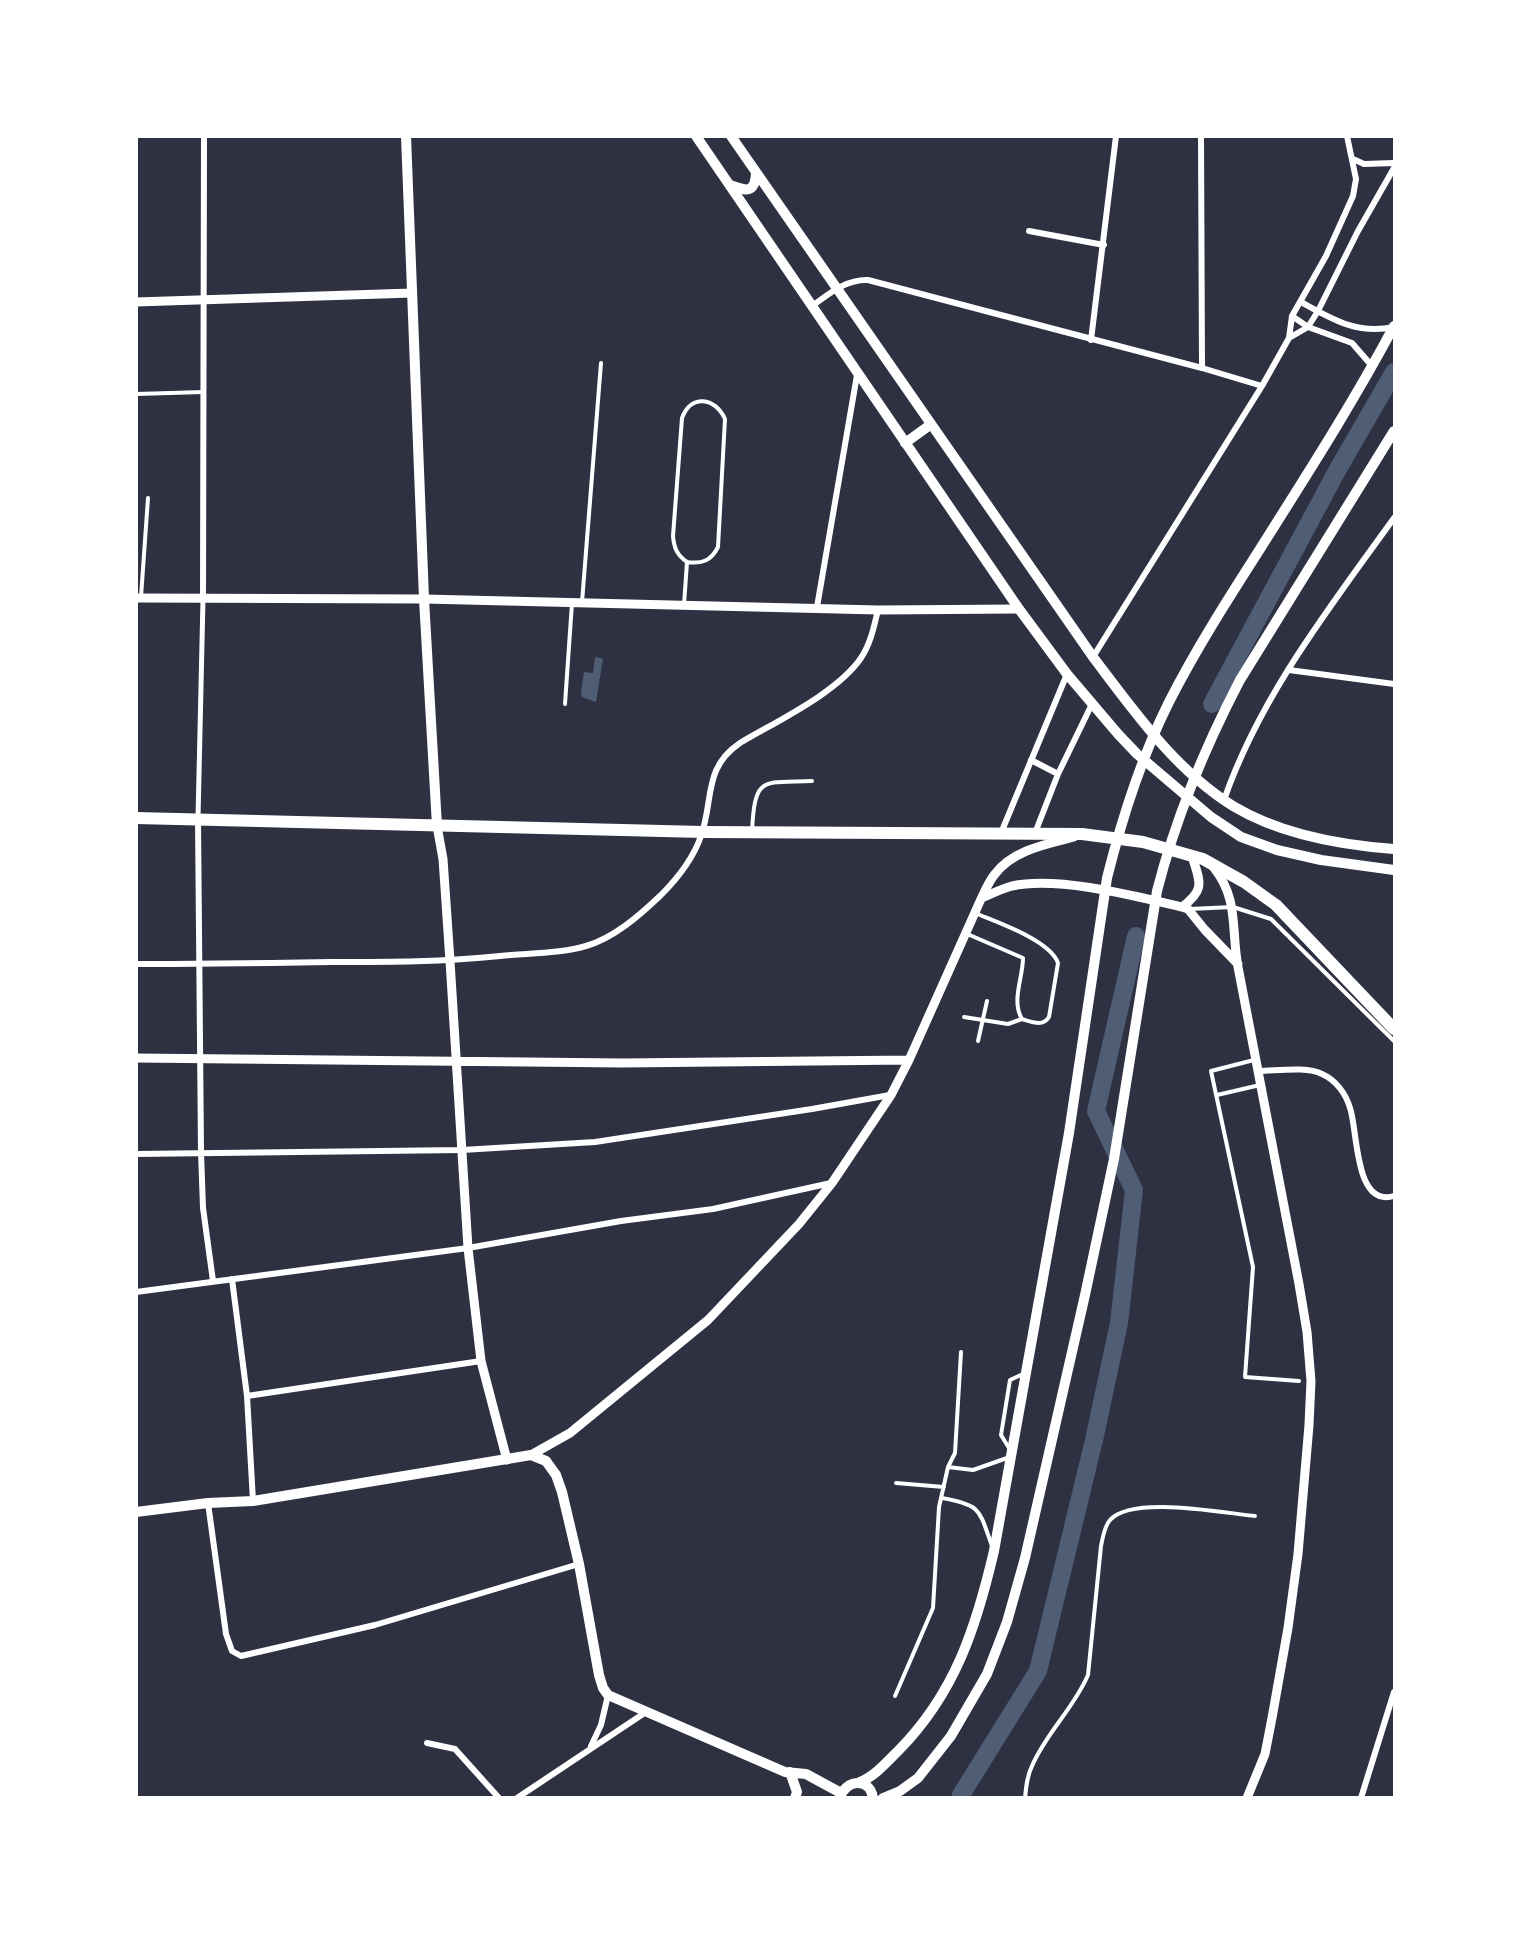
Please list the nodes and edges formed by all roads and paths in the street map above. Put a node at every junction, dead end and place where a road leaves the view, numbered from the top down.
1 (204, 136) edge
2 (405, 136) edge
3 (696, 136) edge
4 (731, 136) edge
5 (1116, 136) edge
6 (1201, 136) edge
7 (1347, 136) edge
8 (1353, 159) junction
9 (1395, 165) edge
10 (756, 173) junction
11 (729, 185) junction
12 (1029, 231) dead end
13 (1104, 245) junction
14 (836, 289) junction
15 (411, 293) junction
16 (205, 300) junction
17 (136, 302) edge
18 (1301, 303) junction
19 (812, 306) junction
20 (1318, 311) junction
21 (1292, 316) junction
22 (1308, 327) junction
23 (1394, 327) edge
24 (1289, 338) junction
25 (1091, 340) junction
26 (601, 363) dead end
27 (1372, 366) junction
28 (1202, 368) junction
29 (857, 375) junction
30 (1262, 386) junction
31 (204, 392) junction
32 (136, 394) edge
33 (930, 425) junction
34 (1395, 431) edge
35 (905, 443) junction
36 (148, 498) dead end
37 (1395, 518) edge
38 (687, 562) junction
39 (139, 598) edge
40 (203, 599) junction
41 (424, 599) junction
42 (577, 603) junction
43 (684, 605) junction
44 (817, 607) junction
45 (1019, 609) junction
46 (878, 610) junction
47 (1093, 657) junction
48 (1289, 670) junction
49 (1067, 674) junction
50 (1395, 684) edge
51 (565, 704) dead end
52 (1092, 704) junction
53 (1031, 760) junction
54 (1058, 774) junction
55 (812, 781) dead end
56 (1224, 800) junction
57 (136, 818) edge
58 (198, 820) junction
59 (437, 826) junction
60 (703, 832) junction
61 (752, 833) junction
62 (1000, 833) junction
63 (1035, 833) junction
64 (1082, 834) junction
65 (1395, 849) edge
66 (1192, 856) junction
67 (1209, 862) junction
68 (1395, 870) edge
69 (981, 898) junction
70 (1233, 907) junction
71 (1185, 908) junction
72 (974, 913) junction
73 (965, 933) junction
74 (450, 961) junction
75 (136, 964) edge
76 (200, 964) junction
77 (1238, 964) junction
78 (987, 1001) dead end
79 (964, 1017) dead end
80 (1022, 1019) junction
81 (983, 1021) junction
82 (1393, 1025) edge
83 (978, 1041) dead end
84 (1395, 1041) edge
85 (136, 1058) edge
86 (201, 1058) junction
87 (1257, 1059) junction
88 (909, 1060) junction
89 (457, 1062) junction
90 (1258, 1071) junction
91 (1260, 1085) junction
92 (891, 1095) junction
93 (1217, 1095) junction
94 (462, 1150) junction
95 (201, 1152) junction
96 (136, 1154) edge
97 (832, 1183) junction
98 (1395, 1196) edge
99 (468, 1248) junction
100 (232, 1279) junction
101 (213, 1281) junction
102 (136, 1292) edge
103 (962, 1352) dead end
104 (481, 1361) junction
105 (1299, 1381) dead end
106 (247, 1396) junction
107 (1012, 1454) junction
108 (531, 1455) junction
109 (507, 1460) junction
110 (948, 1467) junction
111 (896, 1483) dead end
112 (944, 1487) junction
113 (942, 1498) junction
114 (253, 1501) junction
115 (208, 1503) junction
116 (136, 1512) edge
117 (1255, 1516) dead end
118 (994, 1551) junction
119 (579, 1564) junction
120 (1395, 1692) edge
121 (608, 1695) junction
122 (895, 1696) dead end
123 (647, 1712) junction
124 (427, 1743) dead end
125 (591, 1747) junction
126 (790, 1772) junction
127 (860, 1782) junction
128 (839, 1796) edge
129 (499, 1797) edge
130 (517, 1797) edge
131 (795, 1797) edge
132 (873, 1797) edge
133 (883, 1797) edge
134 (1025, 1797) edge
135 (1247, 1797) edge
136 (1361, 1797) edge

1 - 16 street
2 - 15 main road
3 - 11 main road
4 - 10 main road
5 - 13 street
6 - 28 street
7 - 8 street
8 - 9 street
8 - 18 street
9 - 20 street
10 - 11 main road
10 - 14 main road
11 - 19 main road
12 - 13 street
13 - 25 street
14 - 19 street
14 - 25 street
14 - 33 main road
15 - 16 street
15 - 41 main road
16 - 17 street
16 - 31 street
18 - 20 street
18 - 21 street
19 - 29 main road
20 - 22 street
20 - 23 street
21 - 22 street
21 - 24 street
22 - 24 street
22 - 27 street
23 - 27 main road
24 - 30 street
25 - 28 street
26 - 42 lane
27 - 107 main road
28 - 30 street
29 - 35 main road
29 - 44 street
30 - 47 street
31 - 32 lane
31 - 40 street
33 - 35 main road
33 - 47 main road
34 - 133 main road
35 - 45 main road
36 - 39 lane
37 - 48 street
38 - 38 lane
38 - 43 lane
39 - 40 street
40 - 41 street
40 - 58 street
41 - 42 street
41 - 59 main road
42 - 43 street
42 - 51 lane
43 - 44 street
44 - 46 street
45 - 46 street
45 - 49 main road
46 - 60 street
47 - 56 main road
48 - 50 street
48 - 56 street
49 - 52 main road
49 - 53 street
52 - 54 street
52 - 68 main road
53 - 54 street
53 - 62 street
54 - 63 street
55 - 61 lane
56 - 65 main road
57 - 58 main road
58 - 59 main road
58 - 76 street
59 - 60 main road
59 - 74 street
60 - 61 main road
60 - 74 street
61 - 62 main road
62 - 63 main road
63 - 64 main road
64 - 66 main road
64 - 69 street
66 - 67 main road
66 - 71 street
67 - 70 street
67 - 82 main road
69 - 71 street
69 - 72 street
70 - 71 lane
70 - 77 street
70 - 84 lane
71 - 77 street
72 - 73 street
72 - 80 lane
73 - 80 lane
73 - 88 street
74 - 76 street
74 - 89 street
75 - 76 street
76 - 86 street
77 - 87 street
78 - 81 lane
79 - 81 lane
80 - 81 lane
81 - 83 lane
85 - 86 street
86 - 89 street
86 - 95 street
87 - 90 street
87 - 93 lane
88 - 89 street
88 - 92 street
89 - 94 street
90 - 91 street
90 - 98 street
91 - 93 lane
91 - 135 street
92 - 94 street
92 - 97 street
93 - 105 lane
94 - 95 street
94 - 99 street
95 - 96 street
95 - 101 street
97 - 99 street
97 - 108 street
99 - 100 street
99 - 104 street
100 - 101 street
100 - 106 street
101 - 102 street
103 - 110 lane
104 - 106 street
104 - 109 street
106 - 114 street
107 - 110 lane
107 - 118 main road
108 - 109 main road
108 - 119 main road
109 - 114 main road
110 - 112 lane
111 - 112 lane
112 - 113 lane
113 - 118 lane
113 - 122 lane
114 - 115 main road
115 - 116 main road
115 - 119 street
117 - 134 lane
118 - 127 main road
119 - 121 main road
120 - 136 street
121 - 123 main road
121 - 125 street
123 - 125 street
123 - 126 main road
124 - 129 street
125 - 130 street
126 - 128 main road
126 - 131 main road
127 - 128 main road
127 - 132 main road

